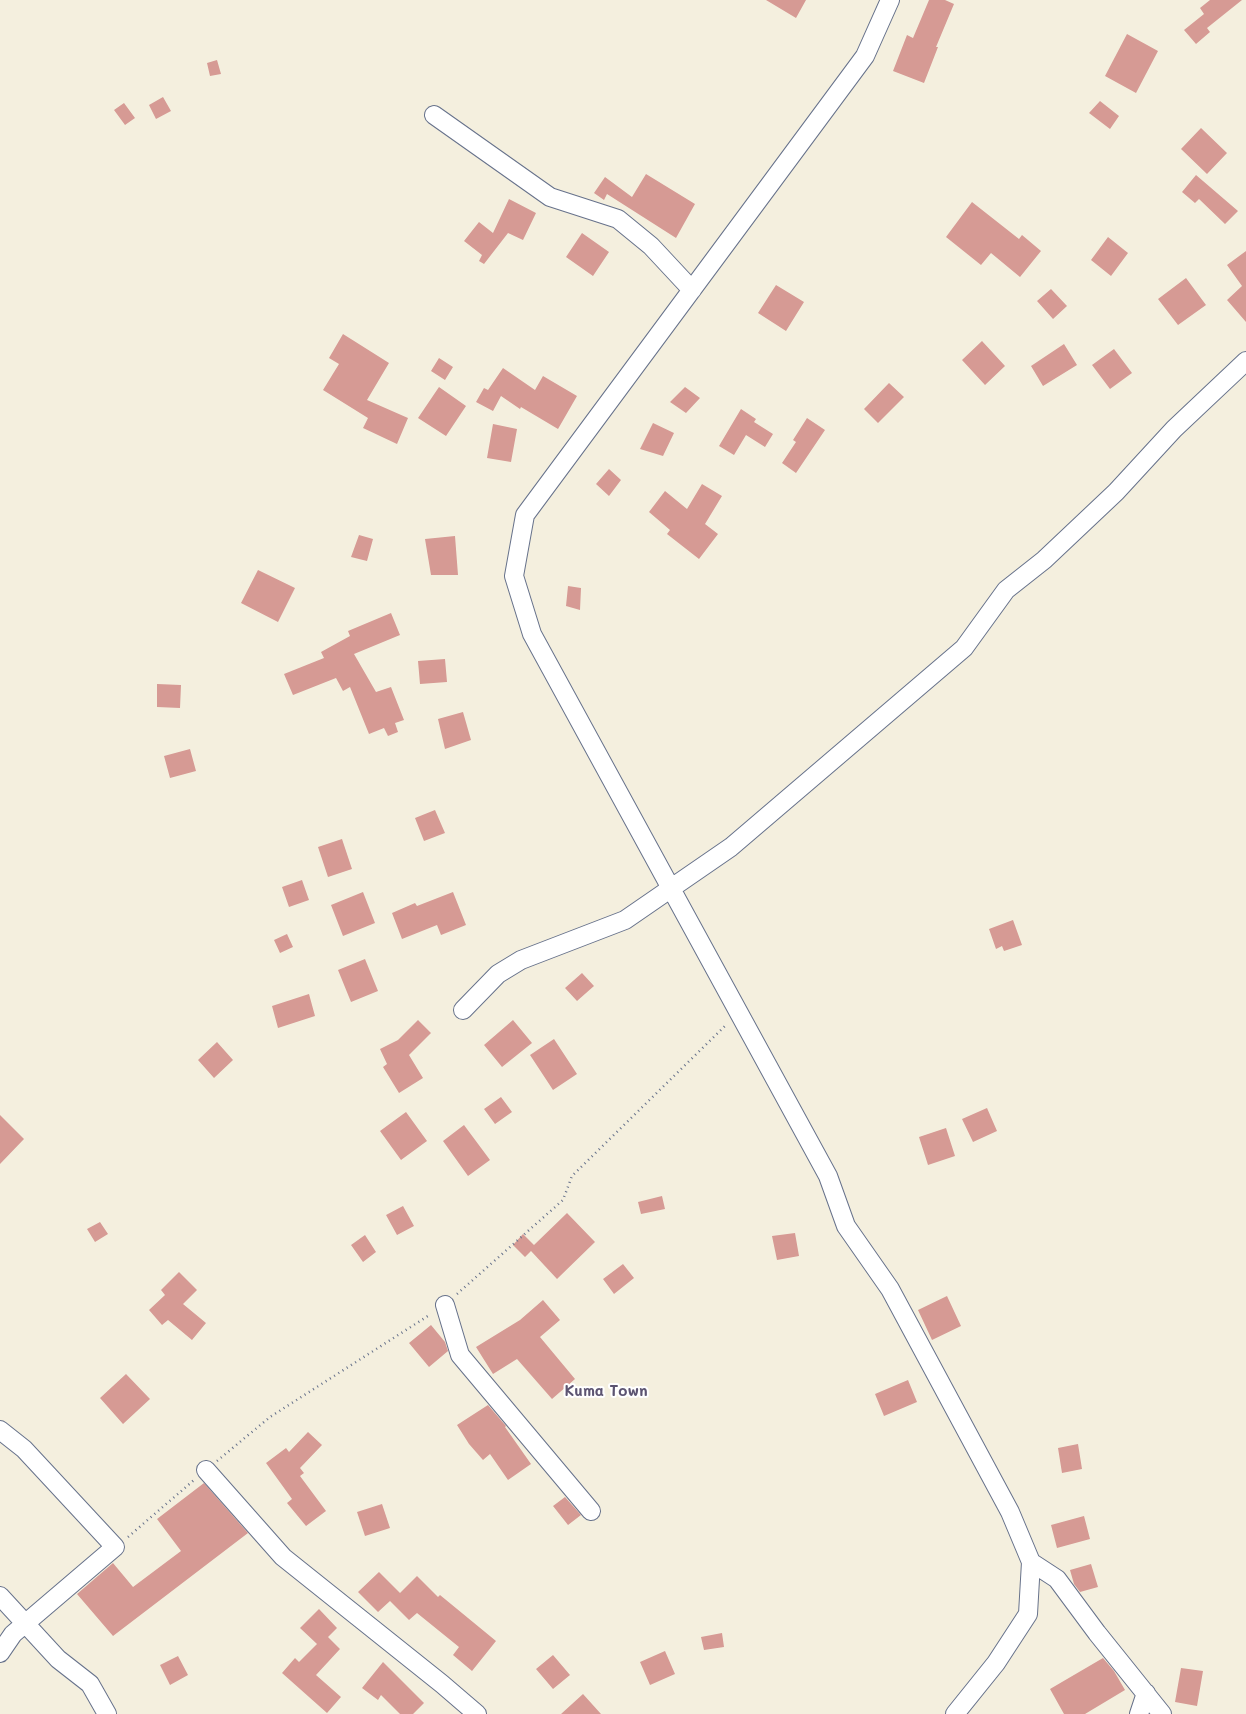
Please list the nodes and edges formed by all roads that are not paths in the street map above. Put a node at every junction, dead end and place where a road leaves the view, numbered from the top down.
1 (890, 0) edge
2 (434, 115) dead end
3 (692, 290) junction
4 (1246, 361) edge
5 (670, 888) junction
6 (463, 1010) dead end
7 (445, 1305) road end
8 (0, 1430) edge
9 (206, 1470) road end
10 (591, 1511) dead end
11 (1031, 1562) junction
12 (0, 1596) edge
13 (24, 1624) junction
14 (0, 1653) edge
15 (1146, 1693) junction
16 (107, 1714) edge
17 (477, 1714) edge
18 (955, 1714) edge
19 (1139, 1714) edge
20 (1162, 1714) edge

1 - 3 street
2 - 3 street
3 - 5 street
4 - 5 street
5 - 6 street
5 - 11 street
7 - 10 street
8 - 13 street
9 - 17 street
11 - 15 street
11 - 18 street
12 - 13 street
13 - 14 street
13 - 16 street
15 - 19 street
15 - 20 street

